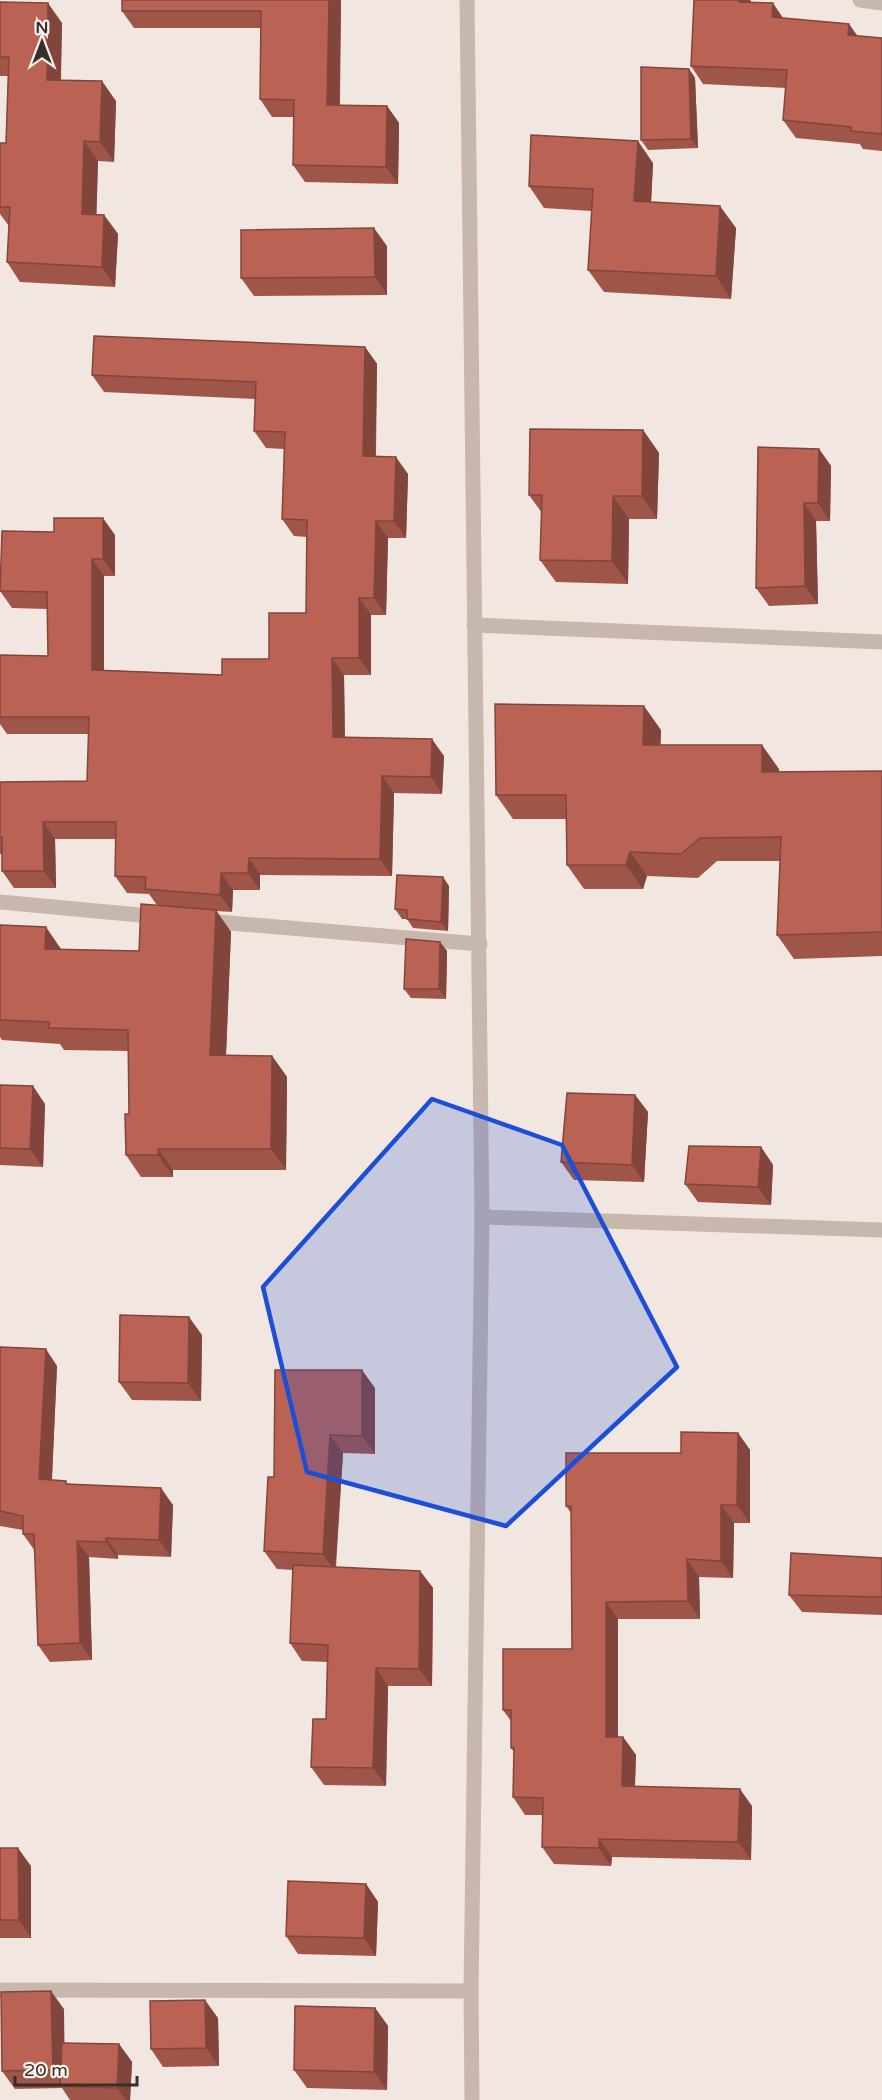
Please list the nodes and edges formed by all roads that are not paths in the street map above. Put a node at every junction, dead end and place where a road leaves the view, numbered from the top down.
1 (467, 0) edge
2 (860, 0) edge
3 (882, 3) edge
4 (474, 625) junction
5 (882, 642) edge
6 (0, 902) edge
7 (173, 918) edge
8 (196, 920) edge
9 (480, 944) junction
10 (482, 1217) junction
11 (882, 1230) edge
12 (0, 1990) edge
13 (471, 1991) junction
14 (472, 2100) edge

1 - 4 street
2 - 3 street
4 - 5 street
4 - 9 street
6 - 7 street
8 - 9 street
9 - 10 street
10 - 11 street
10 - 13 street
12 - 13 street
13 - 14 street

